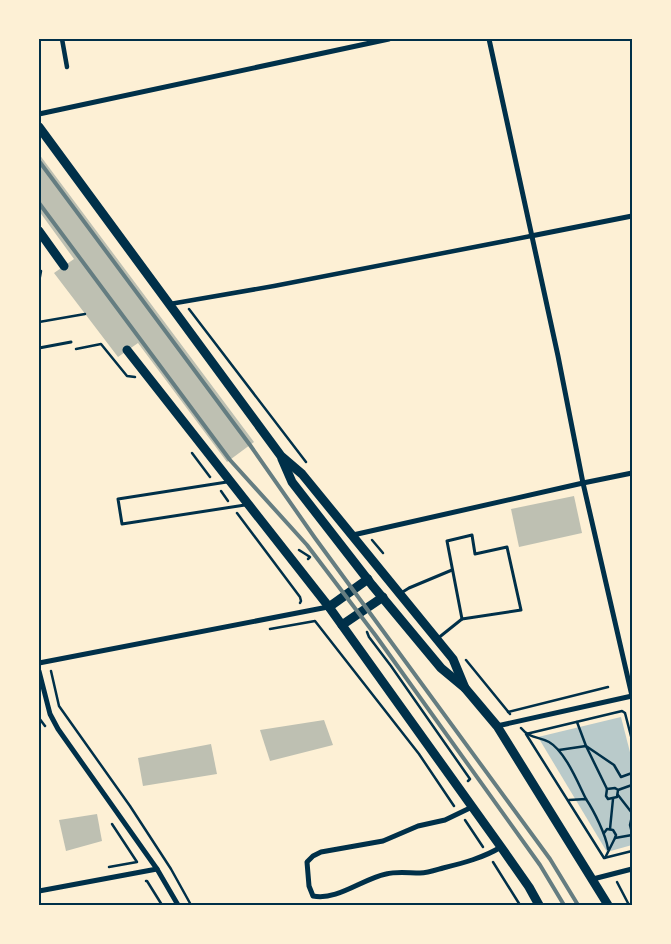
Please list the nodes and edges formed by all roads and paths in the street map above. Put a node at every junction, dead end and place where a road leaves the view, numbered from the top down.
1 (62, 39) edge
2 (389, 39) edge
3 (488, 39) edge
4 (68, 68) dead end
5 (39, 114) edge
6 (39, 127) edge
7 (632, 216) edge
8 (39, 232) edge
9 (531, 236) junction
10 (64, 266) dead end
11 (41, 271) dead end
12 (39, 282) edge
13 (170, 304) junction
14 (85, 314) dead end
15 (39, 322) edge
16 (71, 342) dead end
17 (101, 344) dead end
18 (39, 348) edge
19 (127, 350) dead end
20 (137, 377) dead end
21 (187, 446) dead end
22 (281, 456) junction
23 (632, 474) edge
24 (230, 482) junction
25 (582, 483) junction
26 (216, 484) junction
27 (248, 504) junction
28 (233, 508) junction
29 (354, 535) junction
30 (452, 570) junction
31 (368, 579) junction
32 (400, 593) junction
33 (382, 597) junction
34 (295, 605) dead end
35 (329, 607) junction
36 (462, 619) junction
37 (342, 625) junction
38 (268, 629) dead end
39 (367, 632) dead end
40 (437, 639) junction
41 (39, 663) edge
42 (60, 670) dead end
43 (39, 671) edge
44 (608, 687) dead end
45 (466, 688) junction
46 (632, 696) edge
47 (508, 712) dead end
48 (39, 718) edge
49 (578, 722) junction
50 (497, 726) junction
51 (50, 732) dead end
52 (526, 734) junction
53 (632, 740) edge
54 (586, 746) junction
55 (559, 750) junction
56 (632, 774) edge
57 (470, 779) dead end
58 (632, 785) edge
59 (607, 789) junction
60 (618, 790) junction
61 (618, 795) junction
62 (586, 799) junction
63 (612, 799) junction
64 (569, 800) junction
65 (472, 807) junction
66 (459, 813) junction
67 (632, 814) edge
68 (112, 824) dead end
69 (610, 829) junction
70 (604, 834) junction
71 (632, 834) edge
72 (615, 838) junction
73 (501, 847) junction
74 (608, 849) junction
75 (632, 851) edge
76 (488, 855) junction
77 (605, 858) junction
78 (157, 868) junction
79 (101, 869) dead end
80 (632, 869) edge
81 (593, 879) junction
82 (138, 882) dead end
83 (617, 882) dead end
84 (39, 891) edge
85 (162, 905) edge
86 (178, 905) edge
87 (191, 905) edge
88 (520, 905) edge
89 (539, 905) edge
90 (608, 905) edge
91 (629, 905) edge

1 - 4 street
2 - 5 street
3 - 9 street
6 - 13 main road
7 - 9 street
8 - 10 main road
9 - 13 street
9 - 25 street
11 - 12 path
13 - 22 main road
14 - 15 path
16 - 18 lane
17 - 20 path
19 - 24 main road
21 - 26 path
22 - 29 main road
22 - 31 main road
23 - 25 street
24 - 26 lane
24 - 27 main road
25 - 29 street
25 - 46 street
26 - 28 path
26 - 28 lane
27 - 28 lane
27 - 35 main road
28 - 34 path
29 - 32 main road
30 - 32 lane
30 - 36 lane
30 - 36 lane
31 - 33 main road
31 - 35 main road
32 - 40 main road
33 - 37 main road
33 - 45 main road
35 - 37 main road
35 - 41 street
36 - 40 lane
37 - 65 main road
38 - 66 path
39 - 57 path
40 - 45 main road
42 - 87 path
43 - 78 street
44 - 47 path
45 - 50 main road
46 - 50 street
48 - 51 path
49 - 52 path
49 - 53 path
49 - 54 path
50 - 81 main road
52 - 55 path
52 - 64 path
54 - 55 path
54 - 56 path
54 - 59 path
55 - 62 path
58 - 60 path
59 - 60 path
59 - 63 path
60 - 61 path
61 - 63 path
61 - 67 path
62 - 64 path
62 - 70 path
63 - 69 path
64 - 77 path
65 - 66 street
65 - 73 main road
66 - 76 path
66 - 76 street
67 - 71 path
68 - 79 path
69 - 70 path
69 - 72 path
70 - 74 path
71 - 72 path
72 - 74 path
73 - 76 street
73 - 89 main road
74 - 77 path
75 - 77 path
76 - 88 path
78 - 84 street
78 - 86 street
80 - 81 street
81 - 90 main road
82 - 85 path
83 - 91 path

